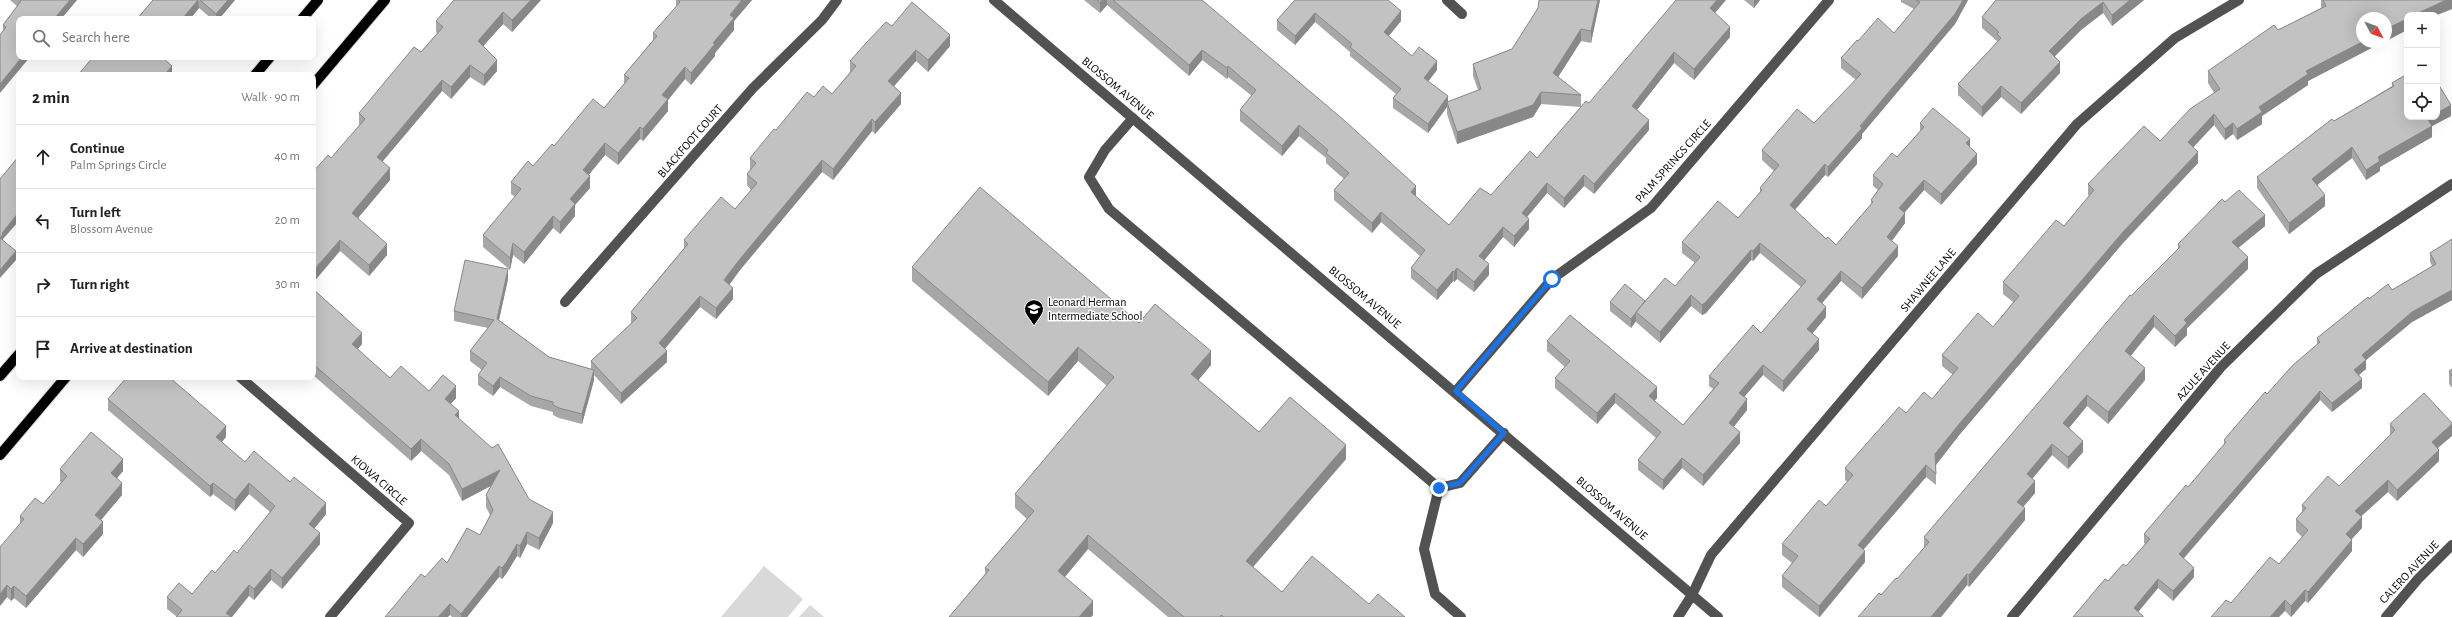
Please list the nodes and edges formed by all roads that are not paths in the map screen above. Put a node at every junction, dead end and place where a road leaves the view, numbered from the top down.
1 (318, 0) edge
2 (385, 0) edge
3 (837, 0) edge
4 (994, 0) edge
5 (1447, 0) edge
6 (1829, 0) edge
7 (2239, 0) edge
8 (1462, 14) dead end
9 (305, 16) edge
10 (268, 60) edge
11 (258, 72) edge
12 (316, 81) edge
13 (1134, 118) junction
14 (2452, 184) edge
15 (565, 302) dead end
16 (16, 357) edge
17 (0, 376) edge
18 (63, 380) edge
19 (243, 380) edge
20 (1456, 391) junction
21 (1504, 433) junction
22 (0, 455) edge
23 (1439, 488) junction
24 (2452, 545) edge
25 (1692, 594) junction
26 (330, 617) edge
27 (1461, 617) edge
28 (1678, 617) edge
29 (1718, 617) edge
30 (2012, 617) edge
31 (2386, 617) edge

1 - 9 main road
2 - 12 main road
3 - 15 street, BLACKFOOT COURT
4 - 13 street, BLOSSOM AVENUE
5 - 8 street
6 - 20 street, PALM SPRINGS CIRCLE
7 - 25 street, SHAWNEE LANE
10 - 11 main road
13 - 20 street, BLOSSOM AVENUE
13 - 23 street
14 - 30 street, AZULE AVENUE
16 - 17 main road
18 - 22 main road
19 - 26 street, KIOWA CIRCLE
20 - 21 street, BLOSSOM AVENUE
21 - 23 street
21 - 25 street, BLOSSOM AVENUE
23 - 27 street
24 - 31 street, CALERO AVENUE
25 - 28 street, SHAWNEE LANE
25 - 29 street, BLOSSOM AVENUE

